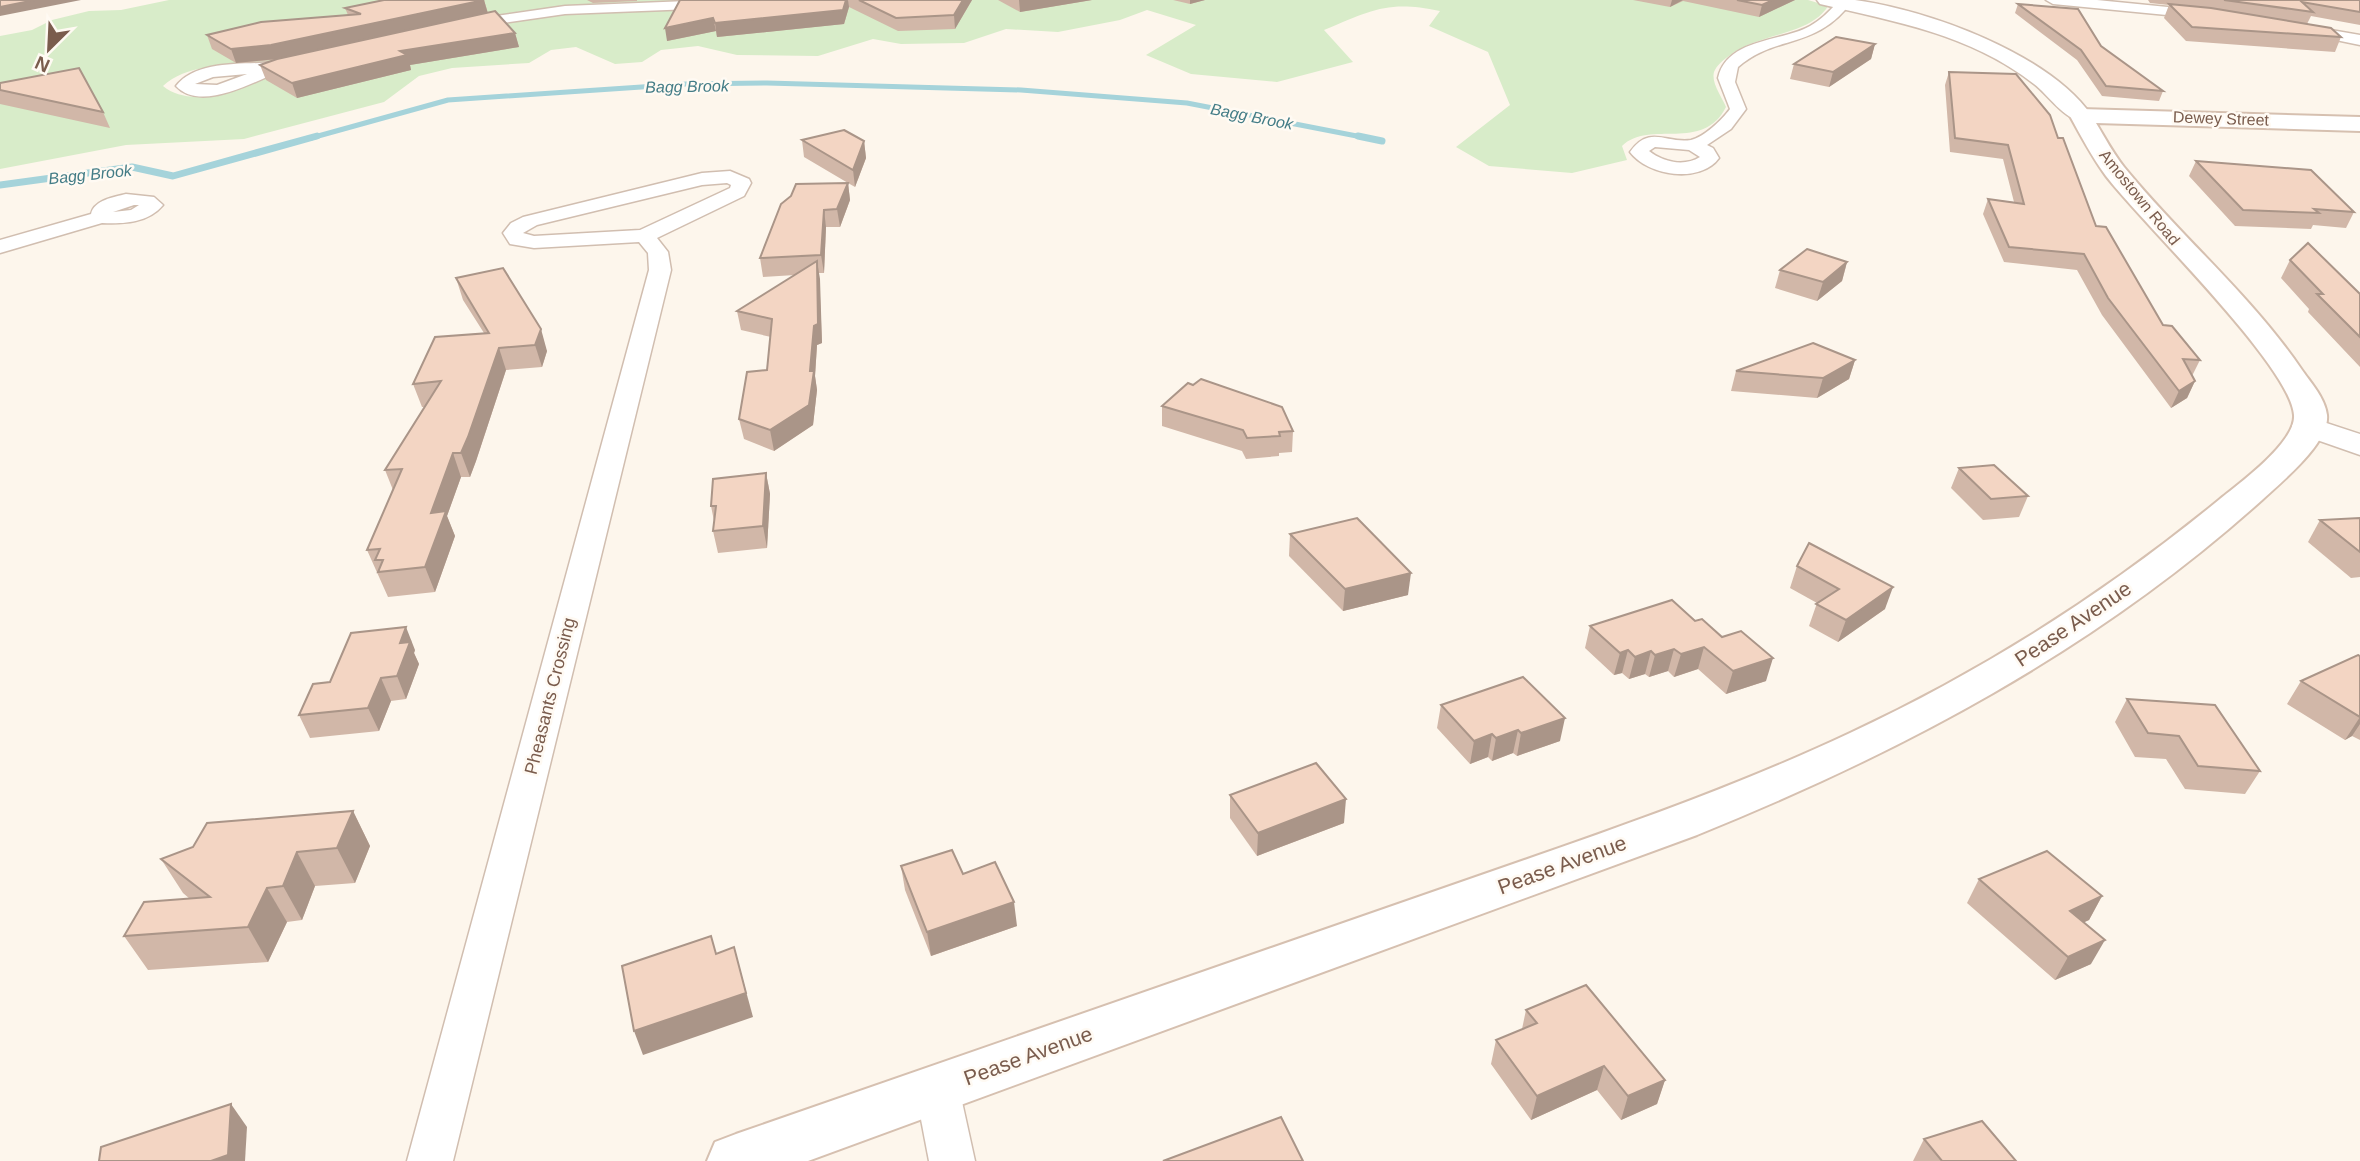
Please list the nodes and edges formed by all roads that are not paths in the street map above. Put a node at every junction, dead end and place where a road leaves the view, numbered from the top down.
1 (2053, 0) edge
2 (1839, 1) edge
3 (734, 4) edge
4 (2225, 18) edge
5 (2285, 26) edge
6 (442, 29) edge
7 (2360, 40) edge
8 (2081, 116) junction
9 (2360, 124) edge
10 (1692, 145) dead end
11 (101, 217) dead end
12 (644, 236) junction
13 (0, 247) edge
14 (2308, 426) junction
15 (2360, 445) edge
16 (937, 1088) junction
17 (430, 1161) edge
18 (736, 1161) edge
19 (952, 1161) edge

1 - 4 street
2 - 8 street, Amostown Road
2 - 10 street
3 - 6 street
5 - 7 street
8 - 9 main road, Dewey Street
8 - 14 main road, Amostown Road
11 - 13 street
12 - 12 street
12 - 17 street, Pheasants Crossing
14 - 15 street
14 - 16 main road, Pease Avenue
16 - 18 main road, Pease Avenue
16 - 19 street

